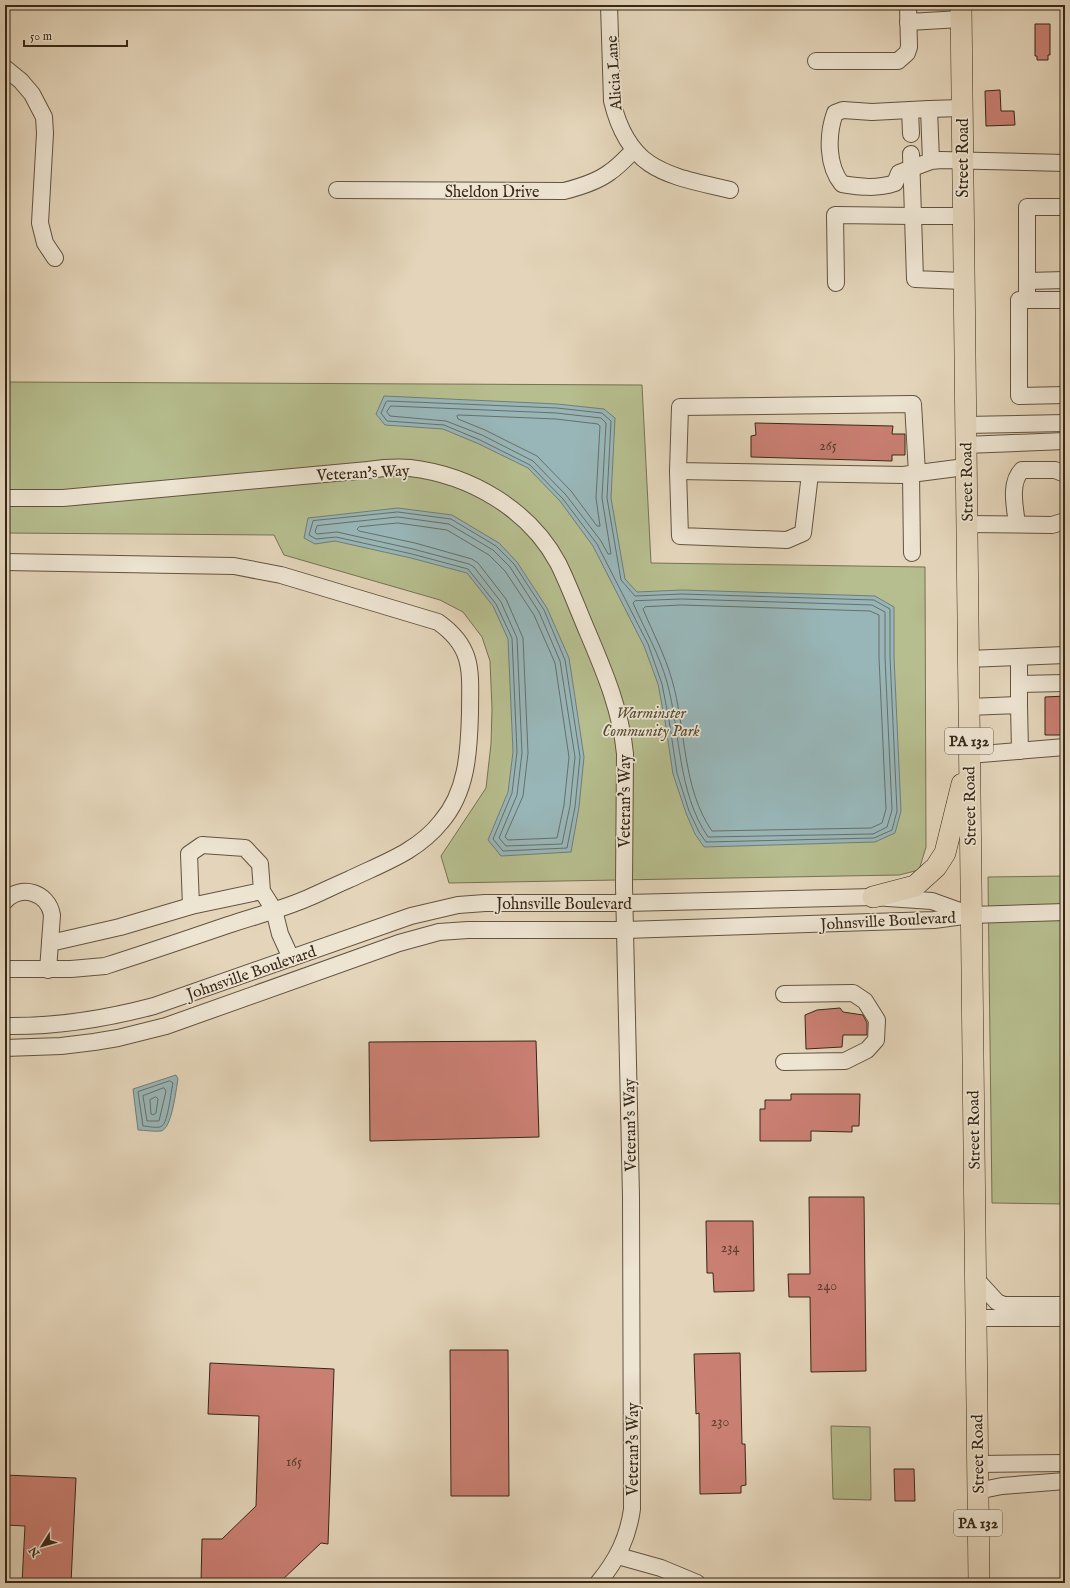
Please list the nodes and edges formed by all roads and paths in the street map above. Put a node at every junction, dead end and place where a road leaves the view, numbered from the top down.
1 (609, 5) edge
2 (908, 5) edge
3 (961, 12) edge
4 (908, 22) junction
5 (816, 61) dead end
6 (5, 68) edge
7 (961, 108) junction
8 (929, 109) junction
9 (910, 110) junction
10 (911, 134) dead end
11 (634, 150) junction
12 (911, 161) junction
13 (931, 161) junction
14 (962, 161) junction
15 (1065, 163) edge
16 (337, 190) dead end
17 (730, 190) dead end
18 (1065, 207) edge
19 (913, 216) junction
20 (962, 216) junction
21 (55, 258) dead end
22 (1065, 280) edge
23 (963, 281) junction
24 (836, 283) dead end
25 (1065, 290) edge
26 (1028, 291) junction
27 (1065, 300) edge
28 (1065, 395) edge
29 (1065, 423) edge
30 (965, 435) junction
31 (1065, 441) edge
32 (965, 467) junction
33 (678, 471) junction
34 (914, 473) junction
35 (810, 474) junction
36 (1065, 474) edge
37 (5, 498) edge
38 (1065, 521) edge
39 (966, 524) junction
40 (1016, 524) junction
41 (912, 553) dead end
42 (5, 562) edge
43 (1065, 656) edge
44 (1019, 657) junction
45 (968, 659) junction
46 (1064, 683) edge
47 (1019, 684) junction
48 (1019, 705) junction
49 (968, 707) junction
50 (1065, 747) edge
51 (1020, 751) junction
52 (969, 755) junction
53 (262, 891) junction
54 (873, 897) junction
55 (5, 901) edge
56 (625, 903) junction
57 (191, 906) junction
58 (274, 910) junction
59 (1065, 912) edge
60 (971, 915) junction
61 (625, 930) junction
62 (50, 942) junction
63 (291, 958) junction
64 (5, 969) edge
65 (48, 970) junction
66 (784, 994) dead end
67 (5, 1026) edge
68 (5, 1048) edge
69 (784, 1062) dead end
70 (975, 1278) junction
71 (1065, 1305) edge
72 (976, 1318) junction
73 (1065, 1318) edge
74 (1065, 1463) edge
75 (978, 1464) junction
76 (1065, 1481) edge
77 (977, 1491) junction
78 (618, 1556) junction
79 (598, 1583) edge
80 (698, 1583) edge
81 (979, 1583) edge

1 - 11 street, Alicia Lane
2 - 4 street
3 - 4 street
3 - 7 main road, Street Road / PA 132
4 - 5 street
6 - 21 street
7 - 8 street
7 - 14 main road, Street Road / PA 132
8 - 9 street
8 - 13 street
9 - 10 street
9 - 12 street
11 - 16 street, Sheldon Drive
11 - 17 street, Alicia Lane
12 - 13 street
12 - 19 street
13 - 14 street
14 - 15 street
14 - 20 main road, Street Road / PA 132
18 - 26 street
19 - 20 street
19 - 23 street
19 - 24 street
20 - 23 main road, Street Road / PA 132
22 - 26 street
23 - 30 main road, Street Road / PA 132
25 - 26 street
26 - 27 street
26 - 28 street
29 - 30 street
30 - 31 street
30 - 32 main road, Street Road / PA 132
32 - 34 street
32 - 39 main road, Street Road / PA 132
33 - 34 street
33 - 35 street
33 - 35 street
34 - 35 street
34 - 41 street
36 - 40 street
37 - 56 street, Veteran's Way
38 - 40 street
39 - 40 street
39 - 45 main road, Street Road / PA 132
42 - 58 street
43 - 44 street
44 - 45 street
44 - 47 street
45 - 49 main road, Street Road / PA 132
46 - 47 street
47 - 48 street
48 - 49 street
48 - 51 street
49 - 52 main road, Street Road / PA 132
50 - 51 street
51 - 52 street
52 - 54 main road
52 - 60 main road, Street Road / PA 132
53 - 57 street
53 - 57 street
53 - 58 street
54 - 56 street, Johnsville Boulevard
54 - 60 street, Johnsville Boulevard
55 - 62 street
56 - 61 street, Veteran's Way
56 - 63 street, Johnsville Boulevard
57 - 62 street
58 - 63 street
58 - 65 street
59 - 60 street
60 - 61 street, Johnsville Boulevard
60 - 70 main road, Street Road / PA 132
61 - 68 street, Johnsville Boulevard
61 - 78 street, Veteran's Way
62 - 65 street
63 - 67 street, Johnsville Boulevard
64 - 65 street
66 - 69 street
70 - 71 street
70 - 72 main road, Street Road / PA 132
72 - 73 street
72 - 75 main road, Street Road / PA 132
74 - 75 street
75 - 77 main road, Street Road / PA 132
76 - 77 street
77 - 81 main road, Street Road / PA 132
78 - 79 street, Veteran's Way
78 - 80 street

